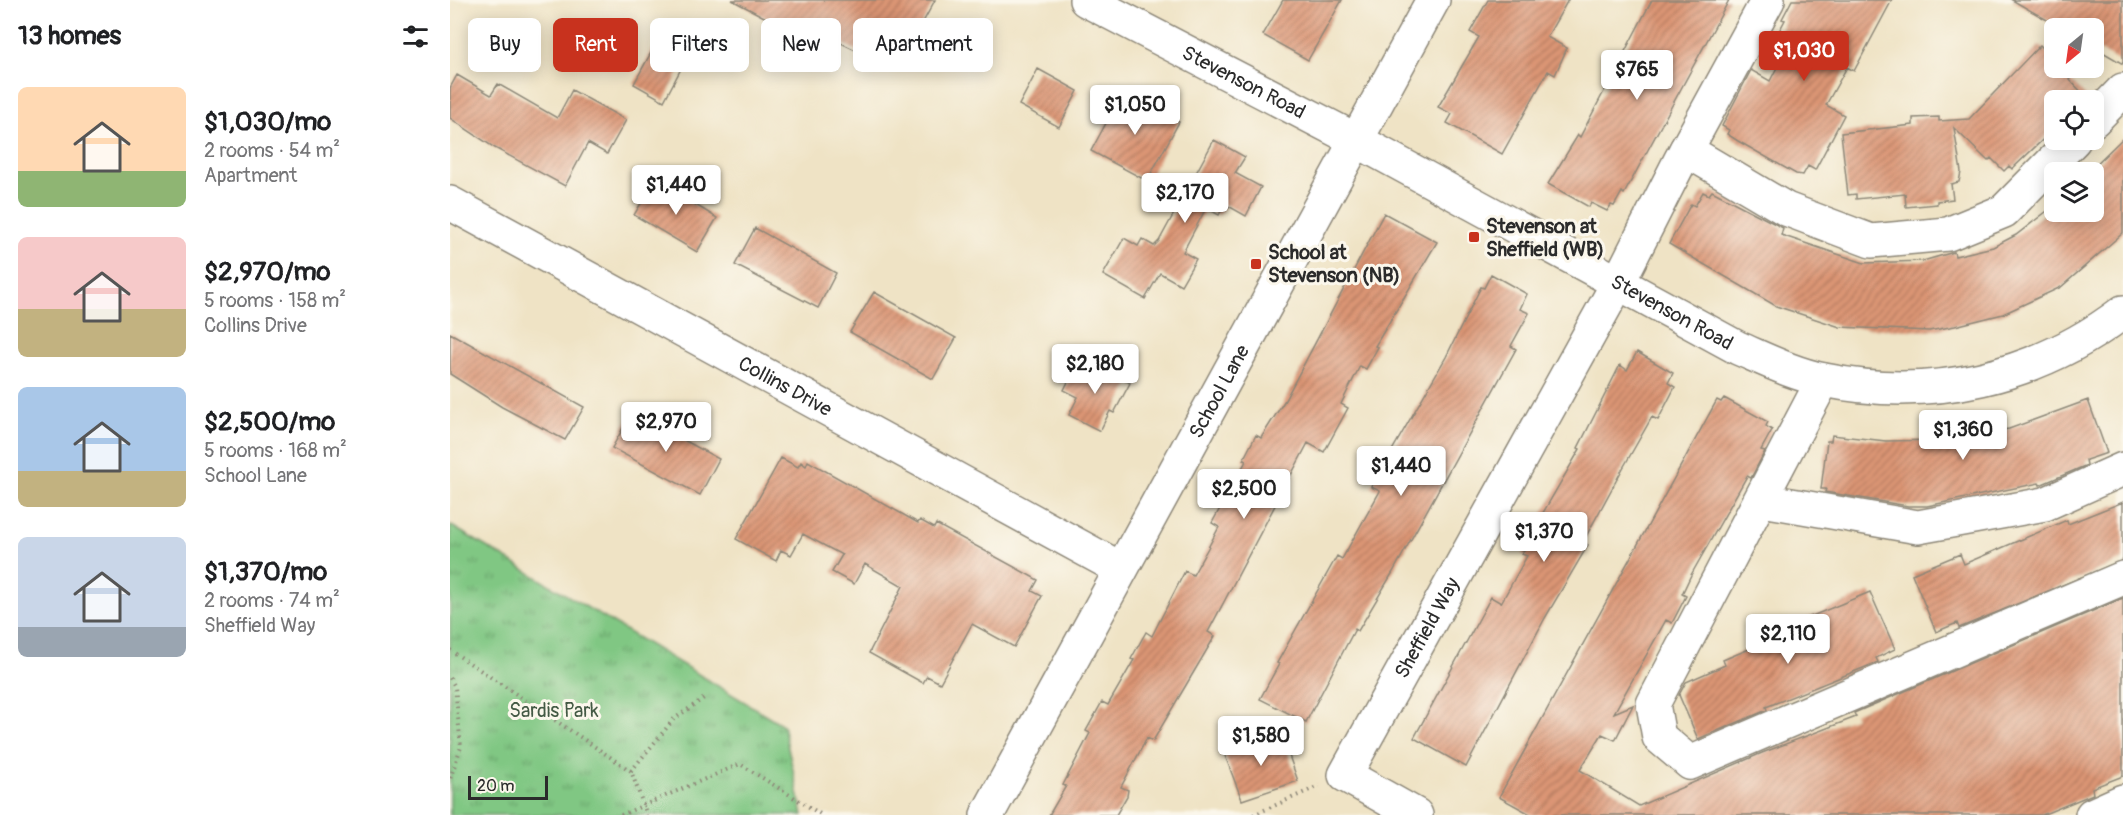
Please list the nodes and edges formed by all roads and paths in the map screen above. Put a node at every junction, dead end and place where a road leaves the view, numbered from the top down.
1 (1086, 0) edge
2 (1433, 0) edge
3 (1768, 0) edge
4 (2123, 90) edge
5 (2104, 110) edge
6 (1356, 140) junction
7 (1686, 150) junction
8 (2064, 150) edge
9 (450, 203) edge
10 (1618, 283) junction
11 (2123, 312) edge
12 (1823, 380) junction
13 (2123, 469) edge
14 (1762, 500) junction
15 (1121, 569) junction
16 (2123, 578) edge
17 (450, 650) edge
18 (450, 678) edge
19 (704, 698) dead end
20 (631, 771) junction
21 (1345, 775) junction
22 (450, 779) edge
23 (2123, 801) edge
24 (643, 805) junction
25 (621, 815) edge
26 (647, 815) edge
27 (822, 815) edge
28 (987, 815) edge
29 (1253, 815) edge
30 (1416, 815) edge
31 (2092, 815) edge

1 - 6 street, Stevenson Road
2 - 6 street, School Lane
3 - 7 street, Sheffield Way
4 - 5 street
6 - 10 street, Stevenson Road
6 - 15 street, School Lane
7 - 8 street
7 - 10 street, Sheffield Way
9 - 15 street, Collins Drive
10 - 12 street, Stevenson Road
10 - 21 street, Sheffield Way
11 - 12 street, Stevenson Road
12 - 14 street
13 - 14 street
14 - 16 street
15 - 28 street, School Lane
17 - 20 path
18 - 22 path
19 - 20 path
20 - 24 path
21 - 29 path
21 - 30 street
23 - 31 street
24 - 25 path
24 - 26 path
24 - 27 path

